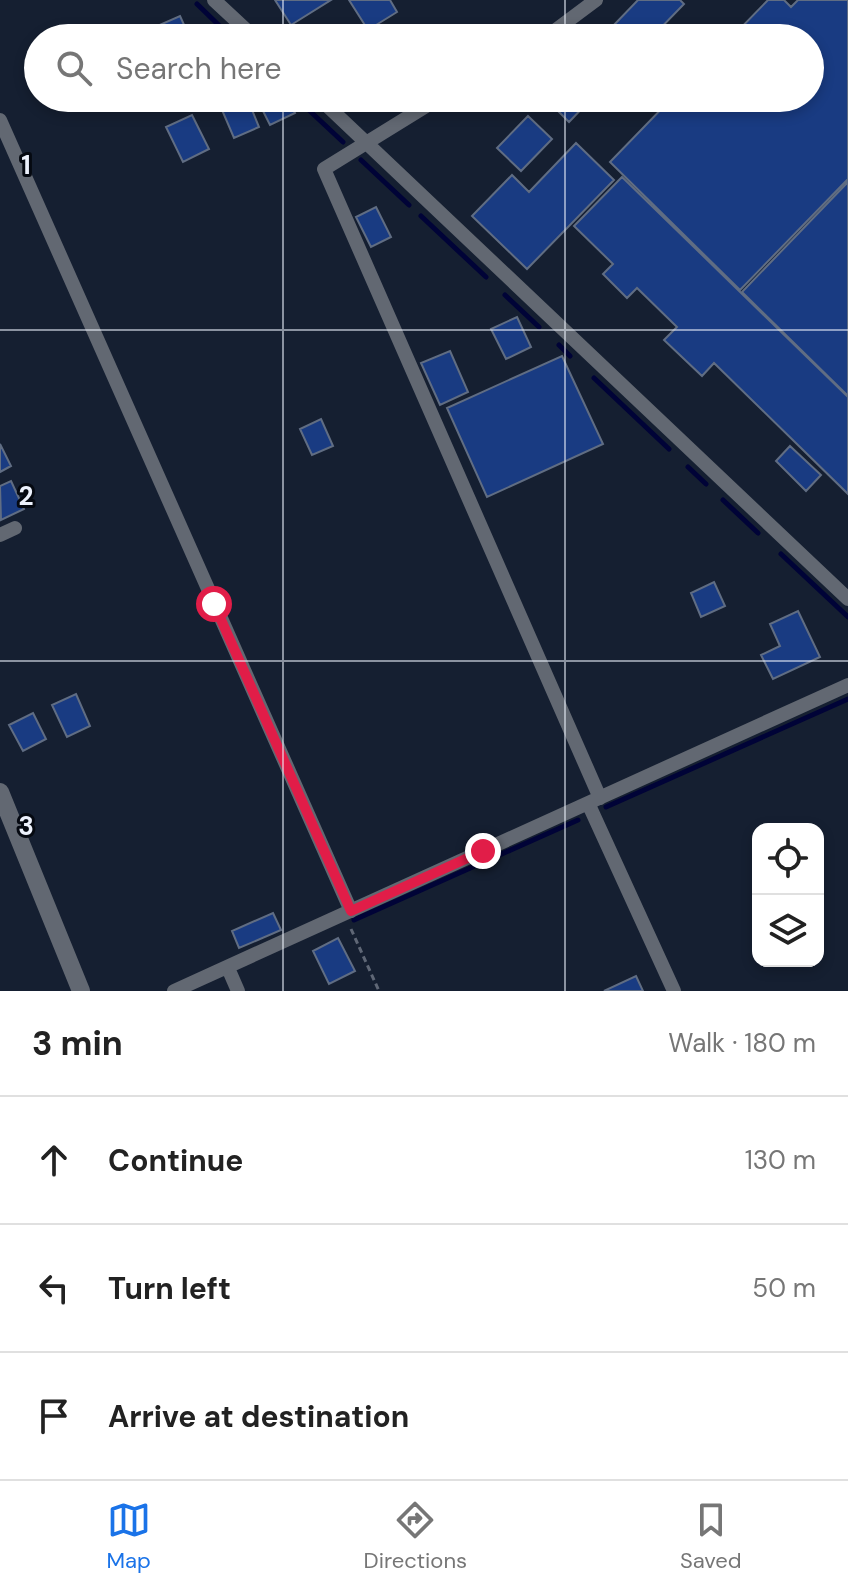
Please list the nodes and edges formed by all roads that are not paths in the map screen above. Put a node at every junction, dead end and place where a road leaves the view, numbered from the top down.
1 (214, 0) edge
2 (596, 0) edge
3 (240, 24) edge
4 (564, 24) edge
5 (334, 112) edge
6 (417, 112) edge
7 (0, 120) edge
8 (368, 144) junction
9 (15, 528) dead end
10 (0, 535) edge
11 (845, 591) edge
12 (848, 685) edge
13 (0, 792) edge
14 (594, 801) junction
15 (347, 913) junction
16 (228, 968) junction
17 (81, 991) edge
18 (174, 991) edge
19 (238, 991) edge
20 (674, 991) edge

1 - 3 street
2 - 4 street
5 - 8 street
6 - 8 street
7 - 15 street
8 - 11 street
8 - 14 street
9 - 10 street
12 - 14 street
13 - 17 street
14 - 15 street
14 - 20 street
15 - 16 street
16 - 18 street
16 - 19 street

